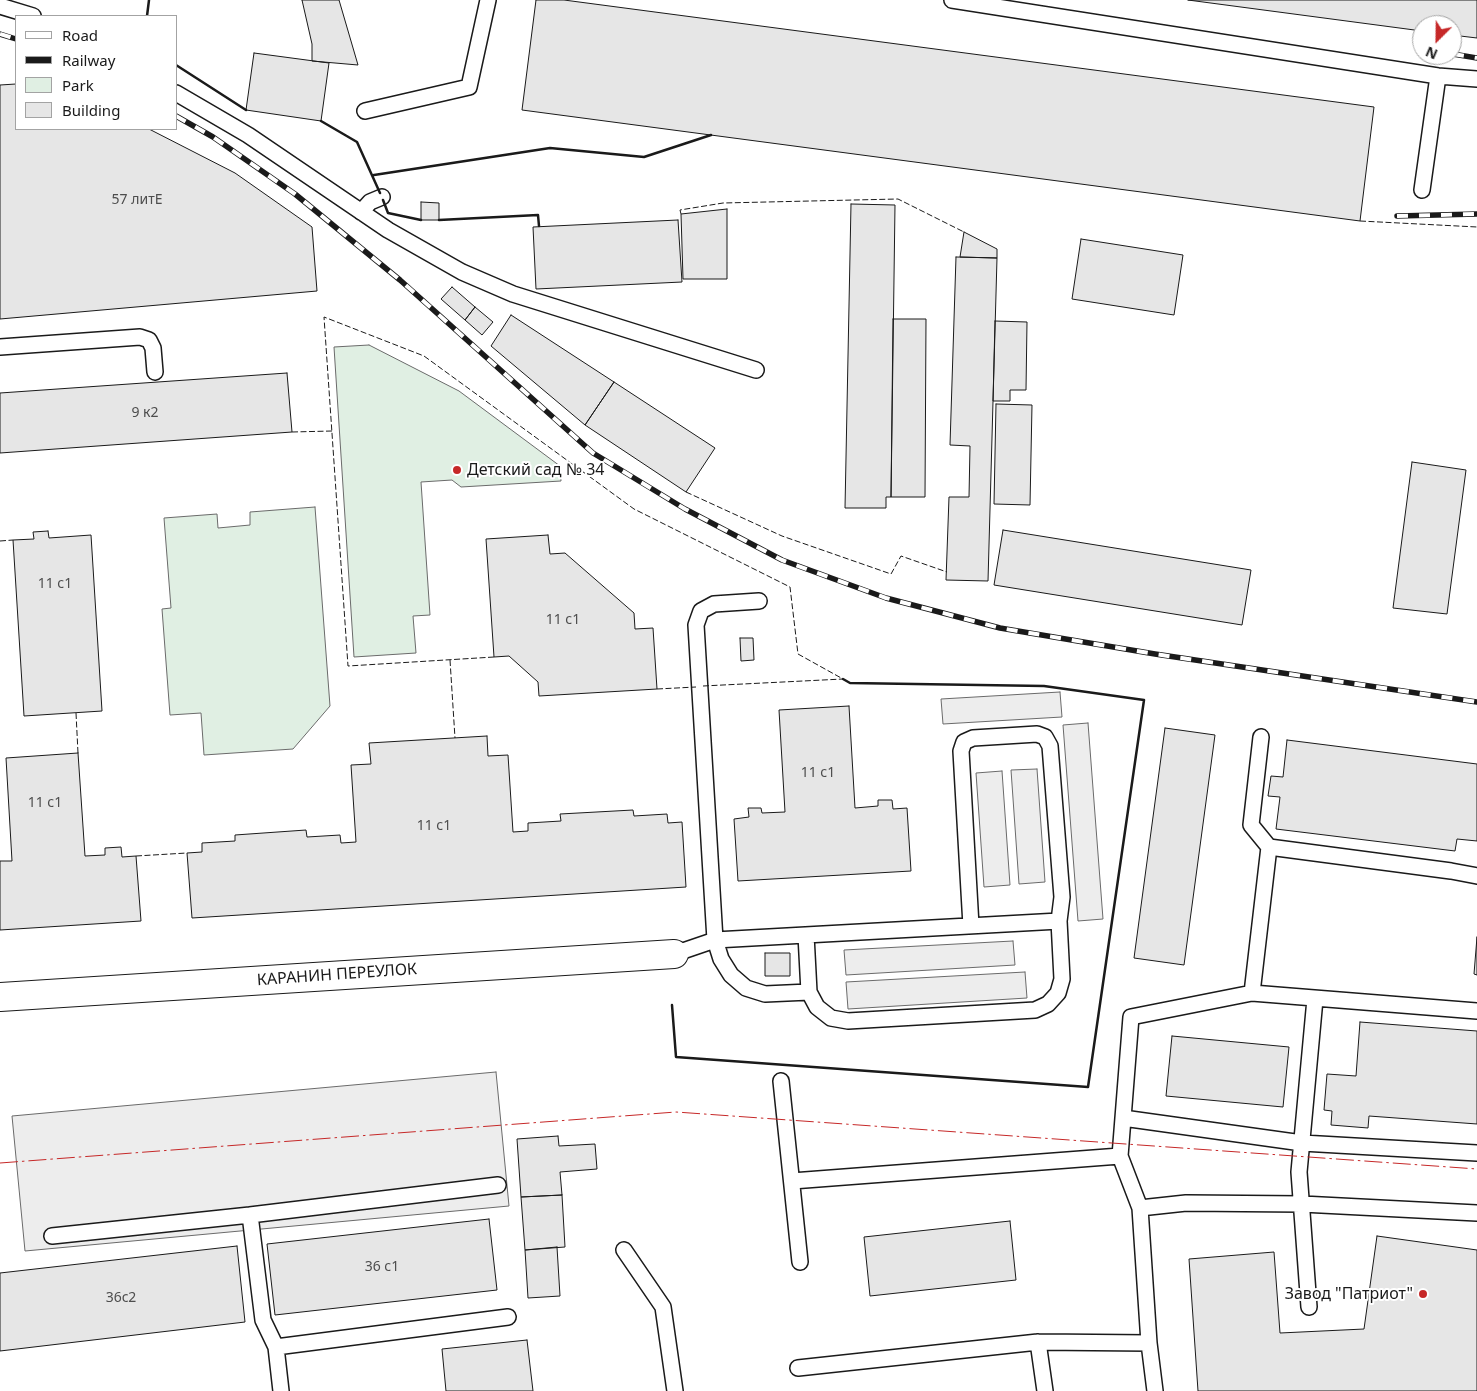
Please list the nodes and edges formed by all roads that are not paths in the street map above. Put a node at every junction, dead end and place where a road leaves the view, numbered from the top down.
1 (488, 0) edge
2 (952, 0) edge
3 (0, 6) edge
4 (30, 15) edge
5 (1438, 76) junction
6 (1477, 79) edge
7 (178, 94) edge
8 (365, 111) dead end
9 (1422, 190) dead end
10 (382, 197) dead end
11 (361, 212) junction
12 (0, 346) edge
13 (756, 370) dead end
14 (155, 372) dead end
15 (759, 601) dead end
16 (1261, 737) dead end
17 (1269, 848) junction
18 (1477, 876) edge
19 (1058, 920) junction
20 (971, 926) junction
21 (806, 935) junction
22 (716, 940) junction
23 (674, 954) joint
24 (809, 992) junction
25 (1252, 993) junction
26 (0, 997) edge
27 (1315, 999) junction
28 (1477, 1011) edge
29 (782, 1081) dead end
30 (1123, 1118) junction
31 (1302, 1143) junction
32 (1477, 1153) edge
33 (1120, 1156) junction
34 (792, 1181) junction
35 (498, 1185) dead end
36 (1302, 1204) junction
37 (1140, 1208) junction
38 (1477, 1213) edge
39 (250, 1215) junction
40 (52, 1236) dead end
41 (624, 1250) dead end
42 (800, 1262) dead end
43 (1309, 1307) dead end
44 (508, 1317) dead end
45 (1038, 1342) junction
46 (1149, 1344) junction
47 (276, 1347) junction
48 (798, 1368) dead end
49 (281, 1391) edge
50 (675, 1391) edge
51 (1045, 1391) edge
52 (1154, 1391) edge

1 - 8 lane
2 - 5 lane
3 - 4 lane
5 - 6 lane
5 - 9 lane
7 - 11 lane
10 - 11 lane
11 - 13 lane
12 - 14 lane
15 - 22 lane
16 - 17 lane
17 - 18 lane
17 - 25 lane
19 - 20 lane
19 - 20 lane
19 - 24 lane
20 - 21 lane
21 - 22 lane
21 - 24 lane
22 - 23 lane
22 - 24 lane
23 - 26 street, КАРАНИН ПЕРЕУЛОК
25 - 27 lane
25 - 30 lane
27 - 28 lane
27 - 31 lane
29 - 34 lane
30 - 31 lane
30 - 33 lane
31 - 32 lane
31 - 36 lane
33 - 34 lane
33 - 37 lane
34 - 42 lane
35 - 39 lane
36 - 37 lane
36 - 38 lane
36 - 43 lane
37 - 46 lane
39 - 40 lane
39 - 47 lane
41 - 50 lane
44 - 47 lane
45 - 46 lane
45 - 48 lane
45 - 51 lane
46 - 52 lane
47 - 49 lane

